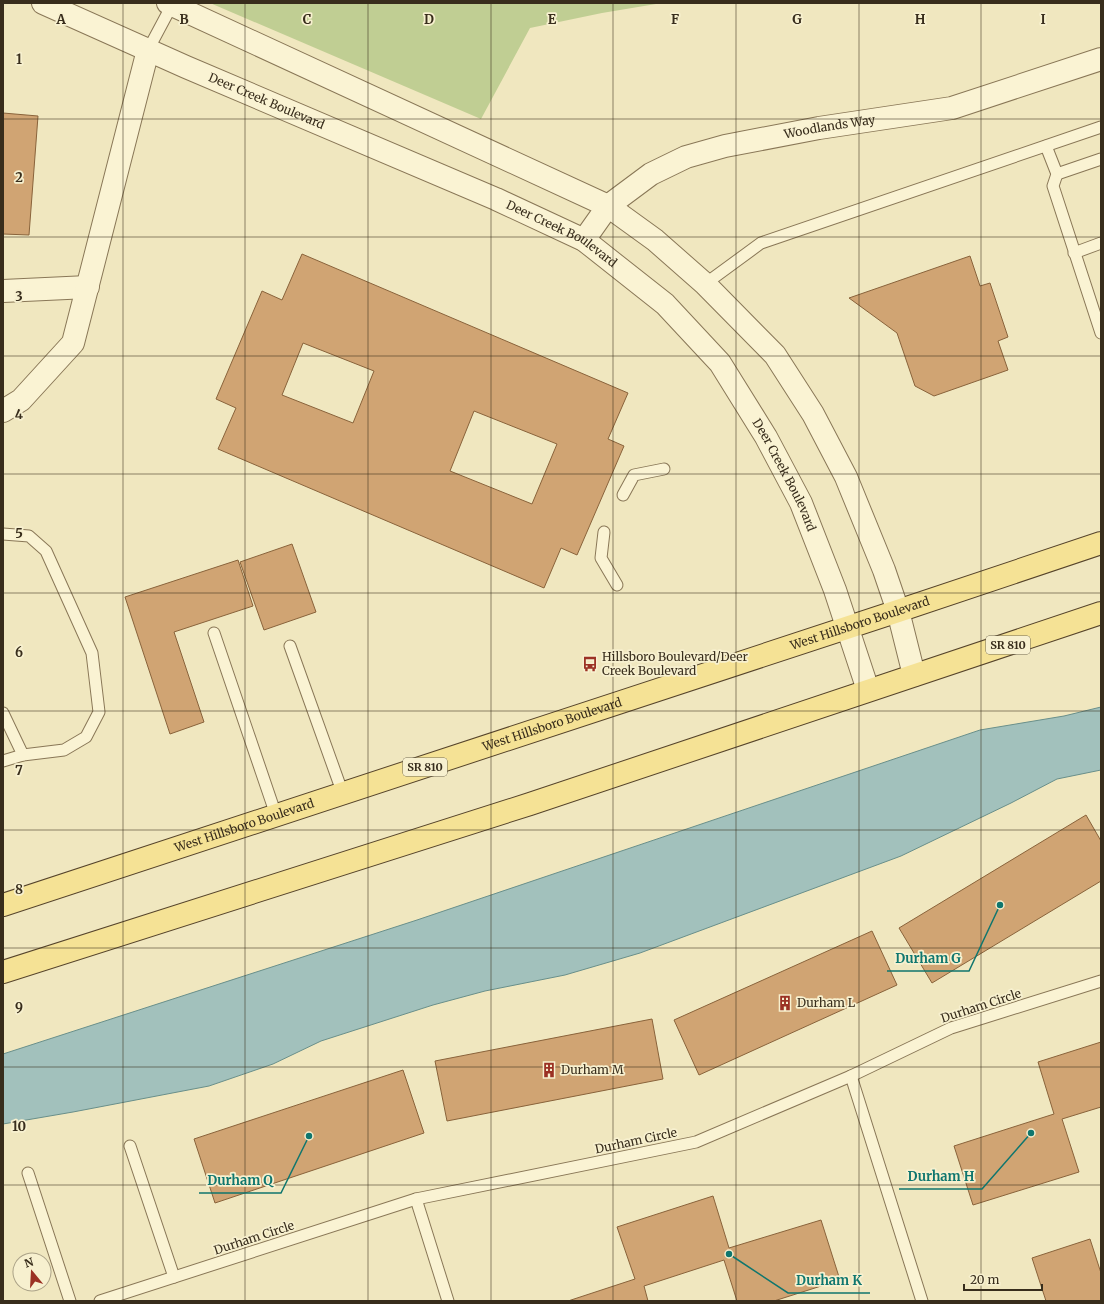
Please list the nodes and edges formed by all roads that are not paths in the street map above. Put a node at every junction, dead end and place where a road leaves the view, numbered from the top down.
1 (43, 3) edge
2 (170, 4) edge
3 (148, 50) junction
4 (1101, 59) edge
5 (1101, 127) edge
6 (1046, 146) junction
7 (1101, 159) edge
8 (1057, 174) junction
9 (608, 206) junction
10 (584, 240) junction
11 (1101, 244) edge
12 (1074, 253) junction
13 (706, 284) junction
14 (88, 287) junction
15 (3, 291) edge
16 (1096, 303) edge
17 (1101, 333) edge
18 (3, 411) edge
19 (664, 469) dead end
20 (623, 495) dead end
21 (604, 532) dead end
22 (3, 534) edge
23 (1101, 543) edge
24 (617, 584) dead end
25 (898, 611) junction
26 (1101, 613) edge
27 (847, 627) junction
28 (214, 633) dead end
29 (290, 646) dead end
30 (914, 675) junction
31 (868, 690) junction
32 (3, 713) edge
33 (23, 755) junction
34 (3, 761) edge
35 (343, 794) junction
36 (276, 816) junction
37 (3, 905) edge
38 (3, 972) edge
39 (1101, 981) edge
40 (851, 1076) junction
41 (130, 1146) dead end
42 (28, 1173) dead end
43 (416, 1199) junction
44 (174, 1277) junction
45 (70, 1301) edge
46 (100, 1301) edge
47 (448, 1301) edge
48 (922, 1301) edge

1 - 3 street, Deer Creek Boulevard
2 - 3 lane
2 - 9 street
3 - 10 street, Deer Creek Boulevard
3 - 14 street
4 - 9 street, Woodlands Way
5 - 6 lane
6 - 8 lane
6 - 13 lane
7 - 8 lane
8 - 12 lane
9 - 10 street, Woodlands Way
9 - 13 street
10 - 27 street, Deer Creek Boulevard
11 - 12 lane
12 - 16 lane
13 - 25 street
14 - 15 street
14 - 18 street
16 - 17 lane
19 - 20 lane
21 - 24 lane
22 - 33 lane
23 - 25 main road, West Hillsboro Boulevard / SR 810
25 - 27 main road, West Hillsboro Boulevard / SR 810
25 - 30 street
26 - 30 main road, SR 810
27 - 31 street, Deer Creek Boulevard
27 - 35 main road, West Hillsboro Boulevard / SR 810
28 - 36 lane
29 - 35 lane
30 - 31 main road, SR 810
31 - 38 main road, SR 810
32 - 33 lane
33 - 34 lane
35 - 36 main road, West Hillsboro Boulevard / SR 810
36 - 37 main road, West Hillsboro Boulevard / SR 810
39 - 40 lane, Durham Circle
40 - 43 lane, Durham Circle
40 - 48 lane
41 - 44 lane
42 - 45 lane
43 - 44 lane, Durham Circle
43 - 47 lane
44 - 46 lane, Durham Circle

